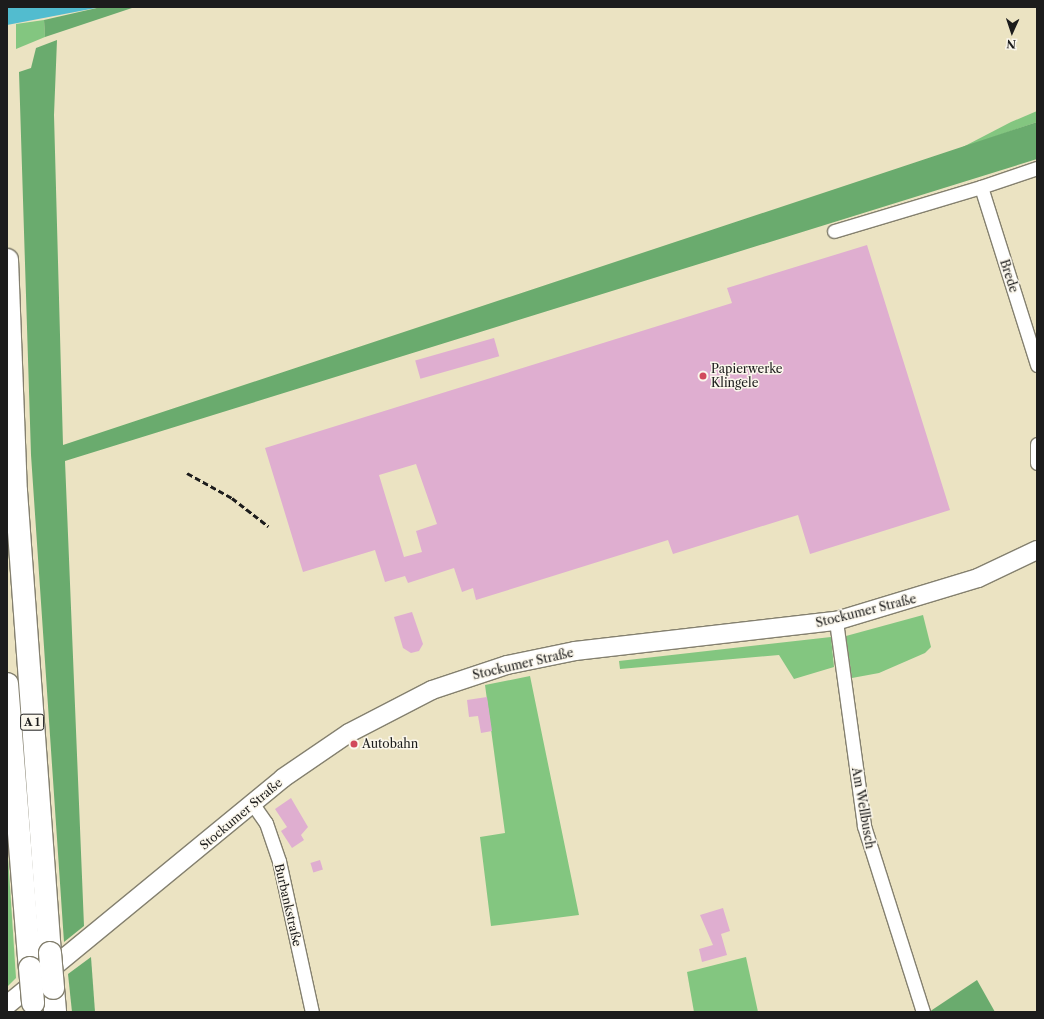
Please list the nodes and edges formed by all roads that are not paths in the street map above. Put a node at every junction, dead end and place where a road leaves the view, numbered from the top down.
1 (1037, 168) edge
2 (981, 187) junction
3 (834, 231) dead end
4 (7, 260) edge
5 (1037, 365) edge
6 (1037, 444) edge
7 (1037, 463) edge
8 (1037, 550) edge
9 (836, 621) junction
10 (7, 684) edge
11 (252, 803) junction
12 (7, 1004) edge
13 (33, 1007) edge
14 (55, 1012) edge
15 (312, 1012) edge
16 (923, 1012) edge

1 - 2 street
2 - 3 street
2 - 5 street, Brede
4 - 14 highway, A 1, bridge
6 - 7 street
8 - 9 main road, Stockumer Straße
9 - 11 main road, Stockumer Straße
9 - 16 street, Am Wellbusch
10 - 13 highway, A 1, bridge
11 - 12 main road, Stockumer Straße
11 - 15 street, Burbankstraße

